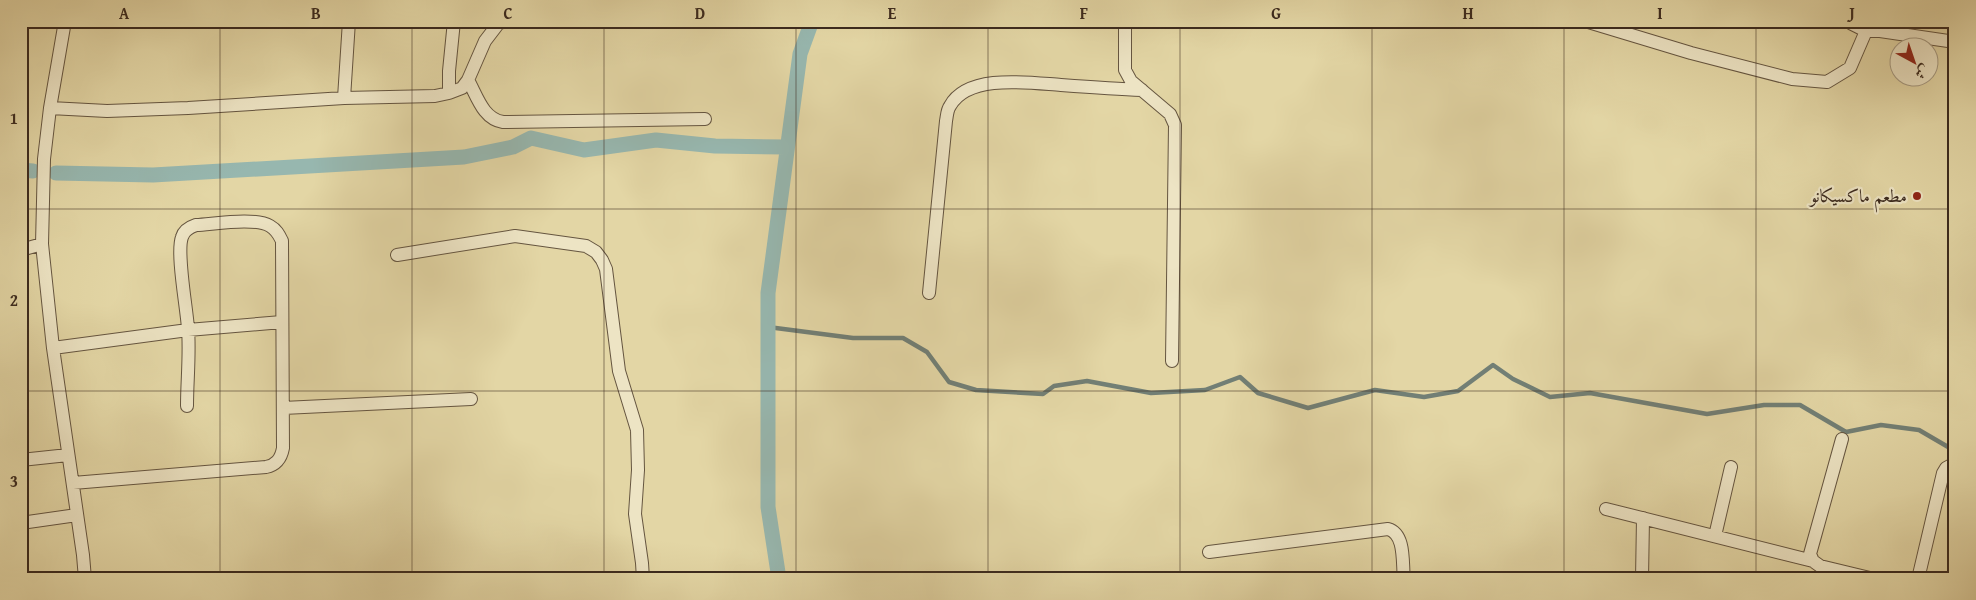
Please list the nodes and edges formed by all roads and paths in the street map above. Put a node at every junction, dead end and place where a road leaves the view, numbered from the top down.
1 (66, 21) edge
2 (349, 21) edge
3 (454, 21) edge
4 (504, 21) edge
5 (1124, 21) edge
6 (1584, 21) edge
7 (1852, 21) edge
8 (1866, 32) junction
9 (1955, 42) edge
10 (468, 80) junction
11 (1142, 90) junction
12 (450, 93) junction
13 (344, 98) junction
14 (50, 108) junction
15 (705, 118) dead end
16 (42, 244) junction
17 (21, 250) edge
18 (397, 255) dead end
19 (929, 292) dead end
20 (282, 322) junction
21 (188, 330) junction
22 (53, 348) junction
23 (1172, 361) dead end
24 (471, 399) dead end
25 (187, 406) dead end
26 (283, 408) junction
27 (1842, 439) dead end
28 (68, 454) junction
29 (21, 460) edge
30 (1955, 463) edge
31 (1731, 467) dead end
32 (73, 483) junction
33 (1606, 509) dead end
34 (77, 515) junction
35 (1643, 518) junction
36 (21, 523) edge
37 (1715, 536) junction
38 (1209, 552) dead end
39 (1813, 562) junction
40 (85, 579) edge
41 (643, 579) edge
42 (1404, 579) edge
43 (1642, 579) edge
44 (1874, 579) edge
45 (1918, 579) edge

1 - 14 street
2 - 13 street
3 - 12 street
4 - 10 street
5 - 11 street
6 - 8 street
7 - 8 street
8 - 9 street
10 - 12 street
10 - 15 street
11 - 19 street
11 - 23 street
12 - 13 street
13 - 14 street
14 - 16 street
16 - 17 street
16 - 22 street
18 - 41 street
20 - 21 street
20 - 21 street
20 - 26 street
21 - 22 street
21 - 25 street
22 - 28 street
24 - 26 street
26 - 32 street
27 - 39 street
28 - 29 street
28 - 32 street
30 - 45 street
31 - 37 street
32 - 34 street
33 - 35 street
34 - 36 street
34 - 40 street
35 - 37 street
35 - 43 street
37 - 39 street
38 - 42 street
39 - 44 street

